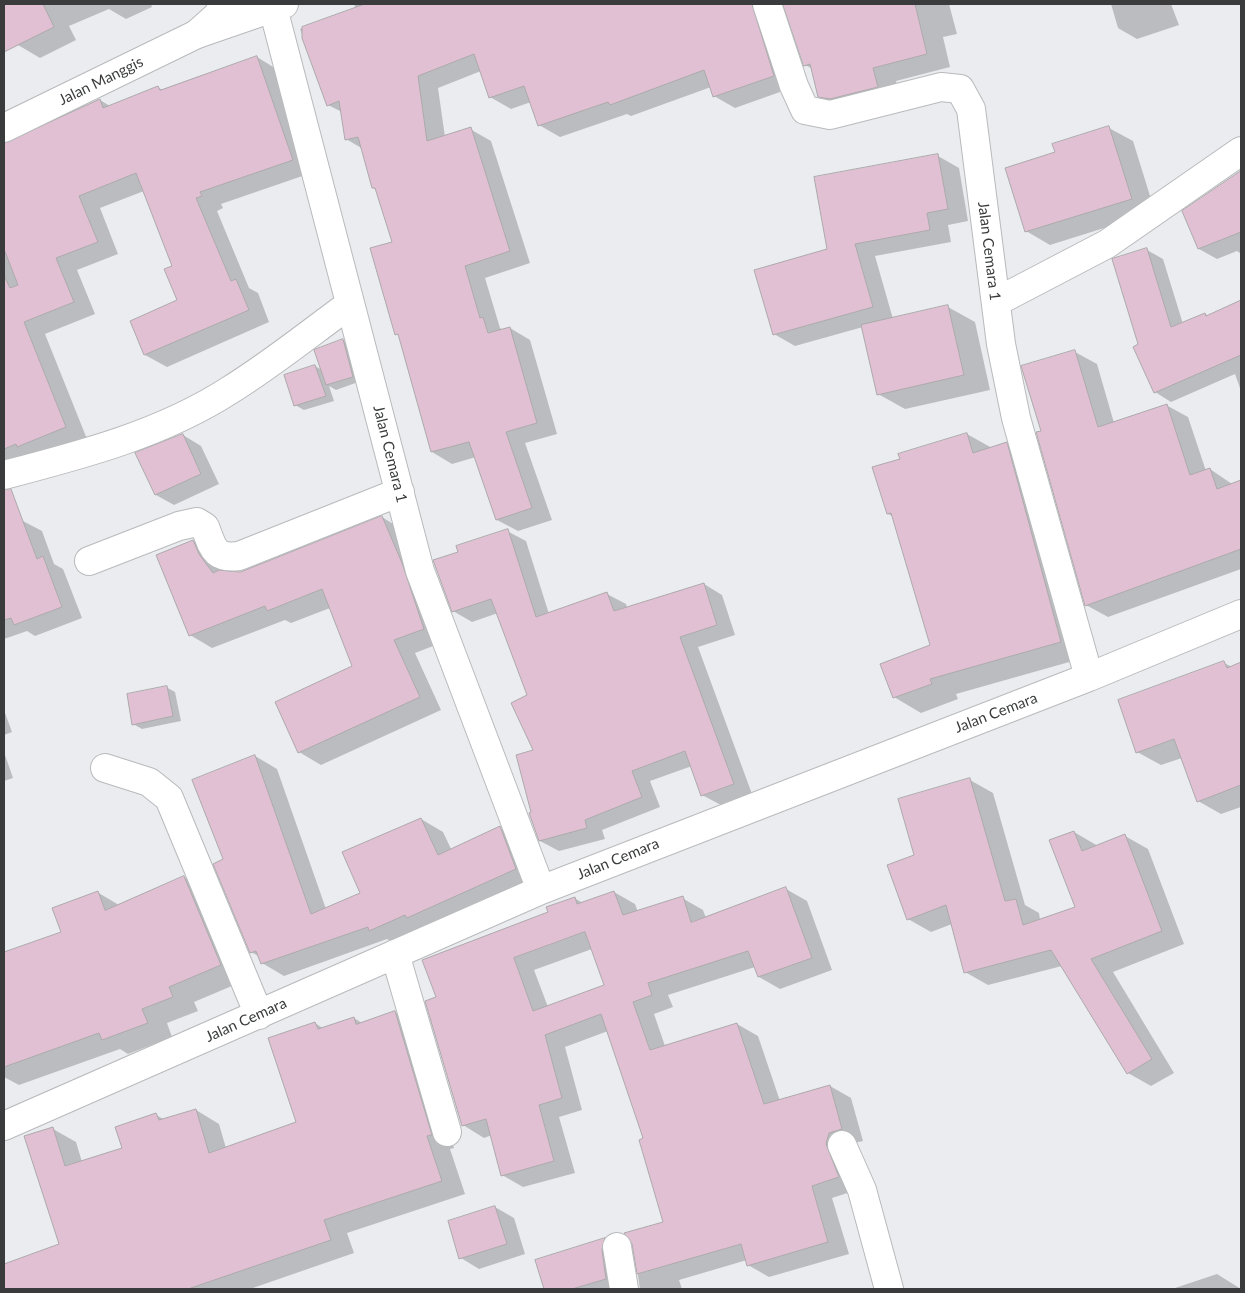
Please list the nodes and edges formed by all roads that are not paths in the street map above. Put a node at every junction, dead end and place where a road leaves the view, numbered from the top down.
1 (224, 4) edge
2 (767, 4) edge
3 (279, 6) edge
4 (197, 34) junction
5 (4, 128) edge
6 (1241, 151) edge
7 (996, 302) junction
8 (350, 304) junction
9 (4, 474) edge
10 (400, 492) junction
11 (89, 560) dead end
12 (1241, 614) edge
13 (1089, 677) junction
14 (105, 768) dead end
15 (541, 890) junction
16 (395, 954) junction
17 (259, 1015) junction
18 (4, 1126) edge
19 (447, 1132) dead end
20 (842, 1146) dead end
21 (617, 1246) dead end
22 (883, 1288) edge
23 (624, 1289) edge

1 - 4 street, Jalan Manggis
2 - 7 street, Jalan Cemara 1
3 - 4 street, Jalan Manggis
3 - 8 street, Jalan Cemara 1
4 - 5 street, Jalan Manggis
6 - 7 street
7 - 13 street, Jalan Cemara 1
8 - 9 street
8 - 10 street, Jalan Cemara 1
10 - 11 street
10 - 15 street, Jalan Cemara 1
12 - 13 street, Jalan Cemara
13 - 15 street, Jalan Cemara
14 - 17 street
15 - 16 street, Jalan Cemara
16 - 17 street, Jalan Cemara
16 - 19 street
17 - 18 street, Jalan Cemara
20 - 22 street
21 - 23 street

